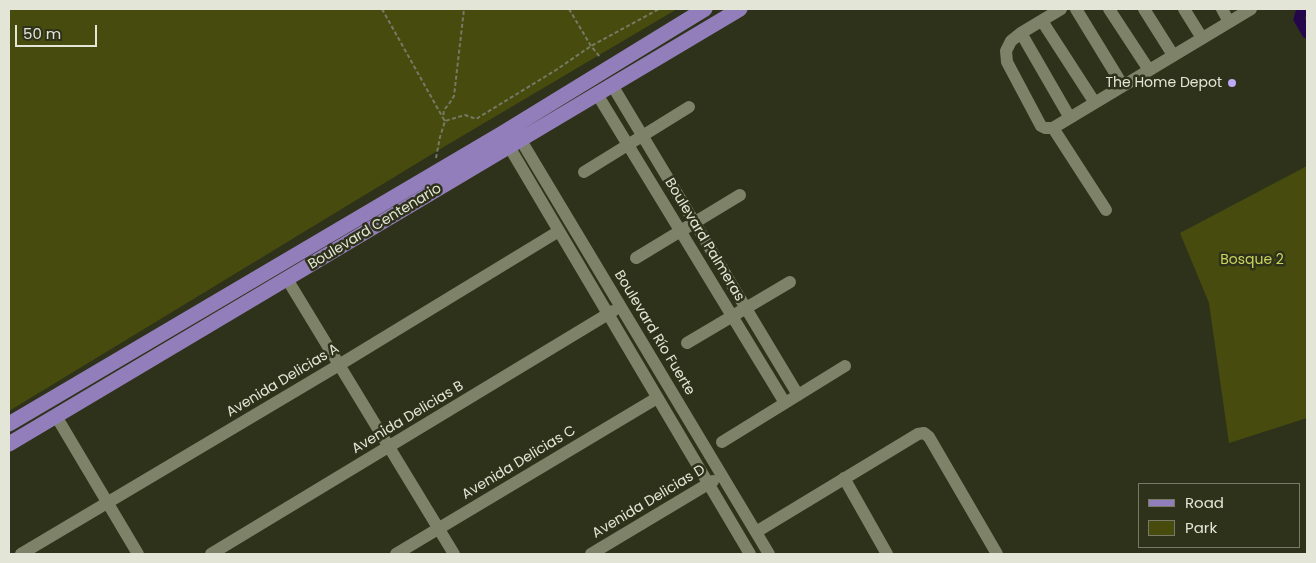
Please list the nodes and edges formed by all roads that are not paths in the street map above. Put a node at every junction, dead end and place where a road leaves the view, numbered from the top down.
1 (705, 9) edge
2 (740, 9) edge
3 (1061, 9) edge
4 (1076, 9) edge
5 (1109, 9) edge
6 (1144, 9) edge
7 (1184, 9) edge
8 (1222, 9) edge
9 (1250, 9) edge
10 (1042, 20) junction
11 (1229, 22) junction
12 (1021, 33) junction
13 (1202, 38) junction
14 (1174, 55) junction
15 (1149, 70) junction
16 (612, 85) junction
17 (1123, 86) junction
18 (597, 94) junction
19 (1095, 103) junction
20 (689, 108) dead end
21 (1070, 118) junction
22 (1053, 128) junction
23 (643, 136) junction
24 (511, 137) junction
25 (628, 146) junction
26 (584, 172) dead end
27 (740, 195) dead end
28 (1106, 210) dead end
29 (694, 223) junction
30 (680, 231) junction
31 (559, 232) junction
32 (636, 258) dead end
33 (287, 279) junction
34 (790, 282) dead end
35 (620, 306) junction
36 (746, 309) junction
37 (608, 314) junction
38 (732, 316) junction
39 (687, 343) dead end
40 (339, 365) junction
41 (845, 366) dead end
42 (798, 395) junction
43 (657, 398) junction
44 (785, 403) junction
45 (56, 416) junction
46 (9, 424) edge
47 (722, 442) dead end
48 (9, 444) edge
49 (389, 447) junction
50 (722, 475) junction
51 (844, 478) junction
52 (708, 484) junction
53 (108, 503) junction
54 (438, 528) junction
55 (756, 532) junction
56 (21, 554) edge
57 (138, 554) edge
58 (211, 554) edge
59 (396, 554) edge
60 (454, 554) edge
61 (591, 554) edge
62 (750, 554) edge
63 (769, 554) edge
64 (887, 554) edge
65 (997, 554) edge

1 - 24 main road, Boulevard Centenario
2 - 16 main road, Boulevard Centenario
3 - 10 street
4 - 17 street
5 - 15 street
6 - 14 street
7 - 13 street
8 - 11 street
9 - 11 street
10 - 12 street
10 - 19 street
11 - 13 street
12 - 21 street
12 - 22 street
13 - 14 street
14 - 15 street
15 - 17 street
16 - 18 main road, Boulevard Centenario
16 - 23 street, Boulevard Palmeras
17 - 19 street
18 - 24 main road, Boulevard Centenario
18 - 25 street, Boulevard Palmeras
19 - 21 street
20 - 23 street
21 - 22 street
22 - 28 street
23 - 25 street
23 - 29 street, Boulevard Palmeras
24 - 31 street
24 - 33 main road, Boulevard Centenario
24 - 35 street, Boulevard Río Fuerte
24 - 46 main road, Boulevard Centenario
25 - 26 street
25 - 30 street, Boulevard Palmeras
27 - 29 street
29 - 30 street
29 - 36 street, Boulevard Palmeras
30 - 32 street
30 - 38 street, Boulevard Palmeras
31 - 37 street
31 - 40 street, Avenida Delicias A
33 - 40 street
33 - 45 main road, Boulevard Centenario
34 - 36 street
35 - 37 street, Avenida Delicias B
35 - 50 street, Boulevard Río Fuerte
36 - 38 street
36 - 42 street, Boulevard Palmeras
37 - 43 street
37 - 49 street, Avenida Delicias B
38 - 39 street
38 - 44 street, Boulevard Palmeras
40 - 49 street
40 - 53 street, Avenida Delicias A
41 - 42 street
42 - 44 street
43 - 52 street
43 - 54 street, Avenida Delicias C
44 - 47 street
45 - 48 main road, Boulevard Centenario
45 - 53 street
49 - 54 street
49 - 58 street, Avenida Delicias B
50 - 52 street, Avenida Delicias D
50 - 55 street, Boulevard Río Fuerte
51 - 55 street
51 - 64 street
51 - 65 street
52 - 61 street, Avenida Delicias D
52 - 62 street
53 - 56 street, Avenida Delicias A
53 - 57 street
54 - 59 street, Avenida Delicias C
54 - 60 street
55 - 63 street, Boulevard Río Fuerte

